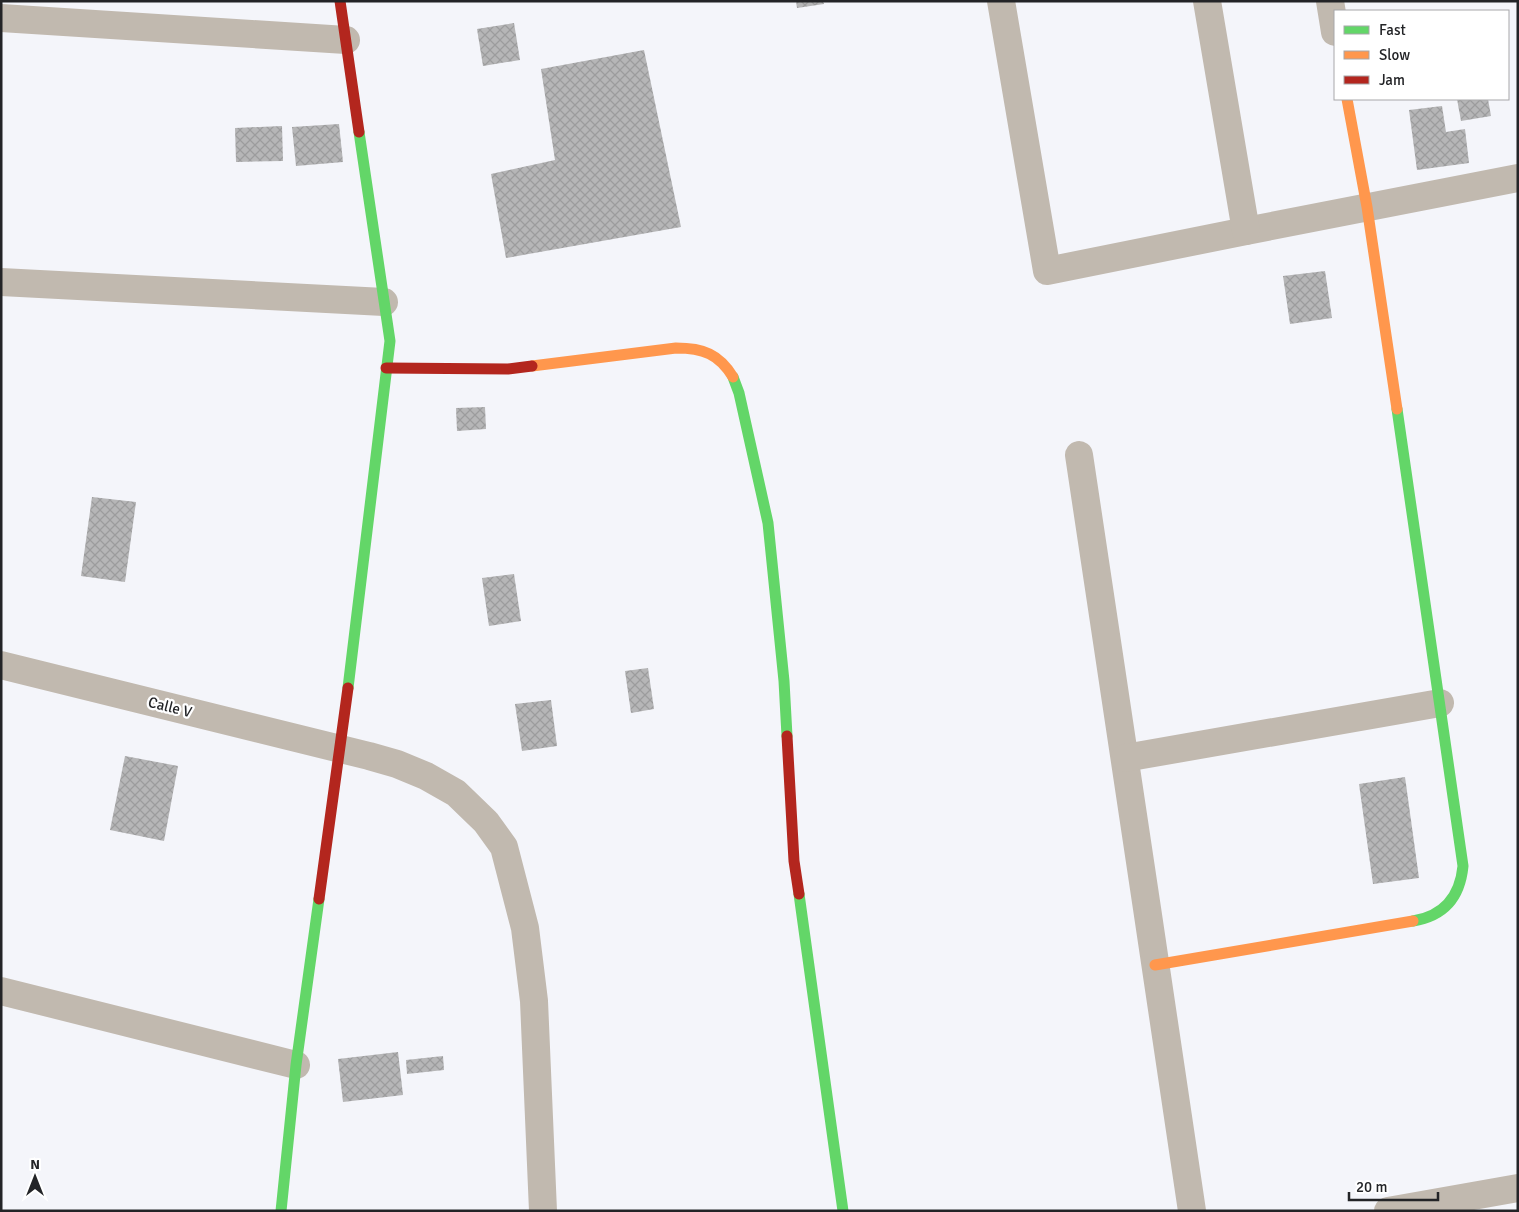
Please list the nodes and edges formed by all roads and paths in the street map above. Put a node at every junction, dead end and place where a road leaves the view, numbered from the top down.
1 (340, 1) edge
2 (1001, 1) edge
3 (1207, 1) edge
4 (1330, 1) edge
5 (1, 18) edge
6 (1334, 26) edge
7 (346, 40) junction
8 (1348, 100) edge
9 (1518, 178) edge
10 (1367, 207) junction
11 (1246, 231) junction
12 (1, 282) edge
13 (384, 302) junction
14 (386, 368) junction
15 (1079, 455) dead end
16 (1, 665) edge
17 (1440, 704) junction
18 (340, 749) junction
19 (1125, 758) junction
20 (1154, 965) junction
21 (1, 991) edge
22 (296, 1065) junction
23 (1518, 1188) edge
24 (281, 1211) edge
25 (543, 1211) edge
26 (843, 1211) edge
27 (1192, 1211) edge
28 (1388, 1211) edge

1 - 7 street
2 - 11 street
3 - 11 street
4 - 6 street
5 - 7 street
7 - 13 street
8 - 10 street
9 - 10 street
10 - 11 street
10 - 17 street
12 - 13 street
13 - 14 street
14 - 18 street
14 - 26 street
15 - 19 street
16 - 18 street, Calle V
17 - 19 street
17 - 20 street
18 - 22 street
18 - 25 street, Calle V
19 - 20 street
20 - 27 street
21 - 22 street
22 - 24 street
23 - 28 street

